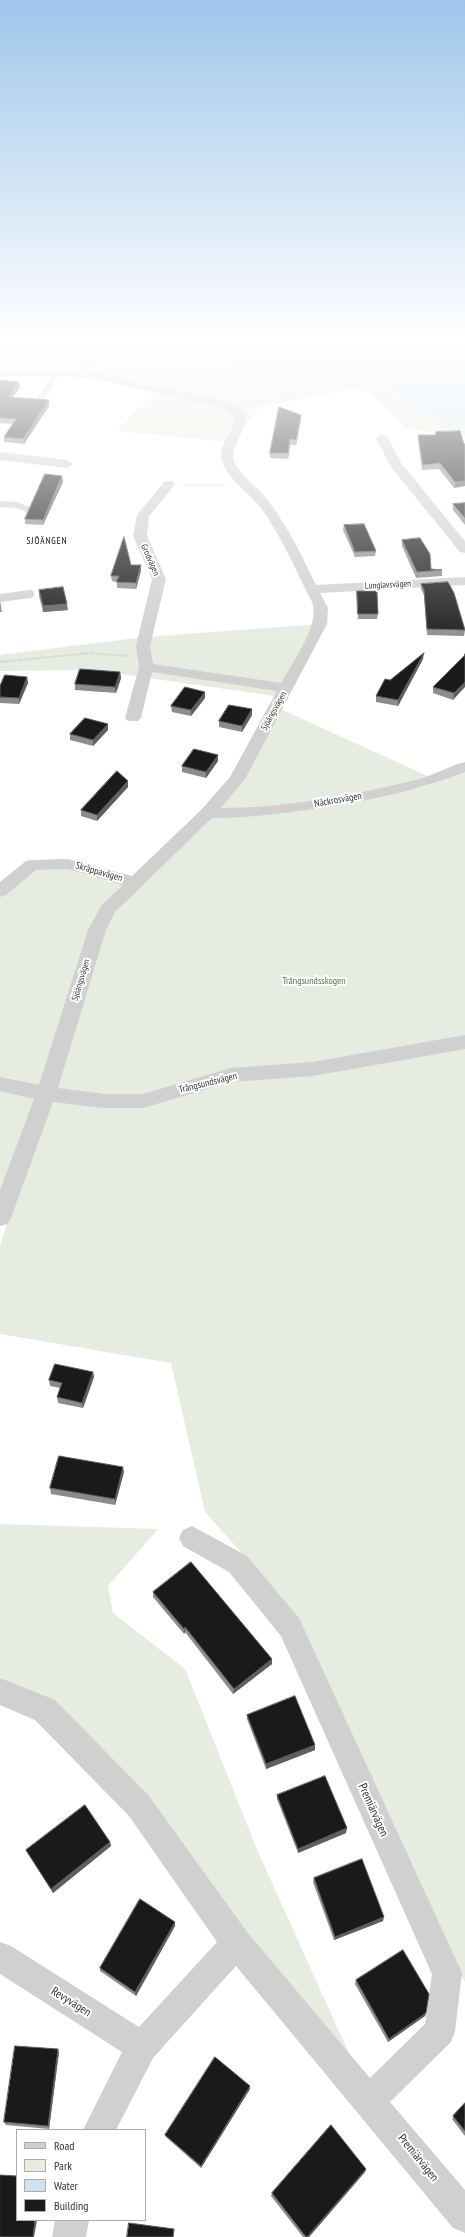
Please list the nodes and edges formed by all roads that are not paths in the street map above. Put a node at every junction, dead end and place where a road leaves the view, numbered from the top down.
1 (230, 444) edge
2 (385, 444) edge
3 (0, 456) edge
4 (67, 464) dead end
5 (169, 484) road end
6 (0, 504) edge
7 (27, 509) dead end
8 (465, 549) edge
9 (465, 581) edge
10 (311, 589) junction
11 (30, 594) dead end
12 (0, 598) edge
13 (145, 663) junction
14 (287, 688) junction
15 (133, 718) dead end
16 (465, 767) edge
17 (208, 813) junction
18 (134, 882) junction
19 (0, 891) edge
20 (465, 1042) edge
21 (0, 1084) edge
22 (46, 1094) junction
23 (0, 1218) edge
24 (192, 1538) dead end
25 (0, 1691) edge
26 (236, 1943) junction
27 (0, 1957) edge
28 (142, 2047) junction
29 (370, 2100) junction
30 (101, 2129) edge
31 (465, 2216) edge
32 (72, 2221) edge
33 (69, 2237) edge

1 - 10 street, Sjöängsvägen
2 - 8 street
3 - 4 street
5 - 13 street, Grodvägen
6 - 7 lane
9 - 10 street, Lunglavsvägen
10 - 14 street, Sjöängsvägen
11 - 12 lane
13 - 14 street
13 - 15 street, Grodvägen
14 - 17 street, Sjöängsvägen
16 - 17 street, Näckrosvägen
17 - 18 street, Sjöängsvägen
18 - 19 street, Skräppavägen
18 - 22 street, Sjöängsvägen
20 - 22 street, Trångsundsvägen
21 - 22 street, Trångsundsvägen
22 - 23 street, Sjöängsvägen
24 - 29 street, Premiärvägen
25 - 26 street, Premiärvägen
26 - 28 street
26 - 29 street, Premiärvägen
27 - 28 street, Revyvägen
28 - 30 street
29 - 31 street, Premiärvägen
32 - 33 street

